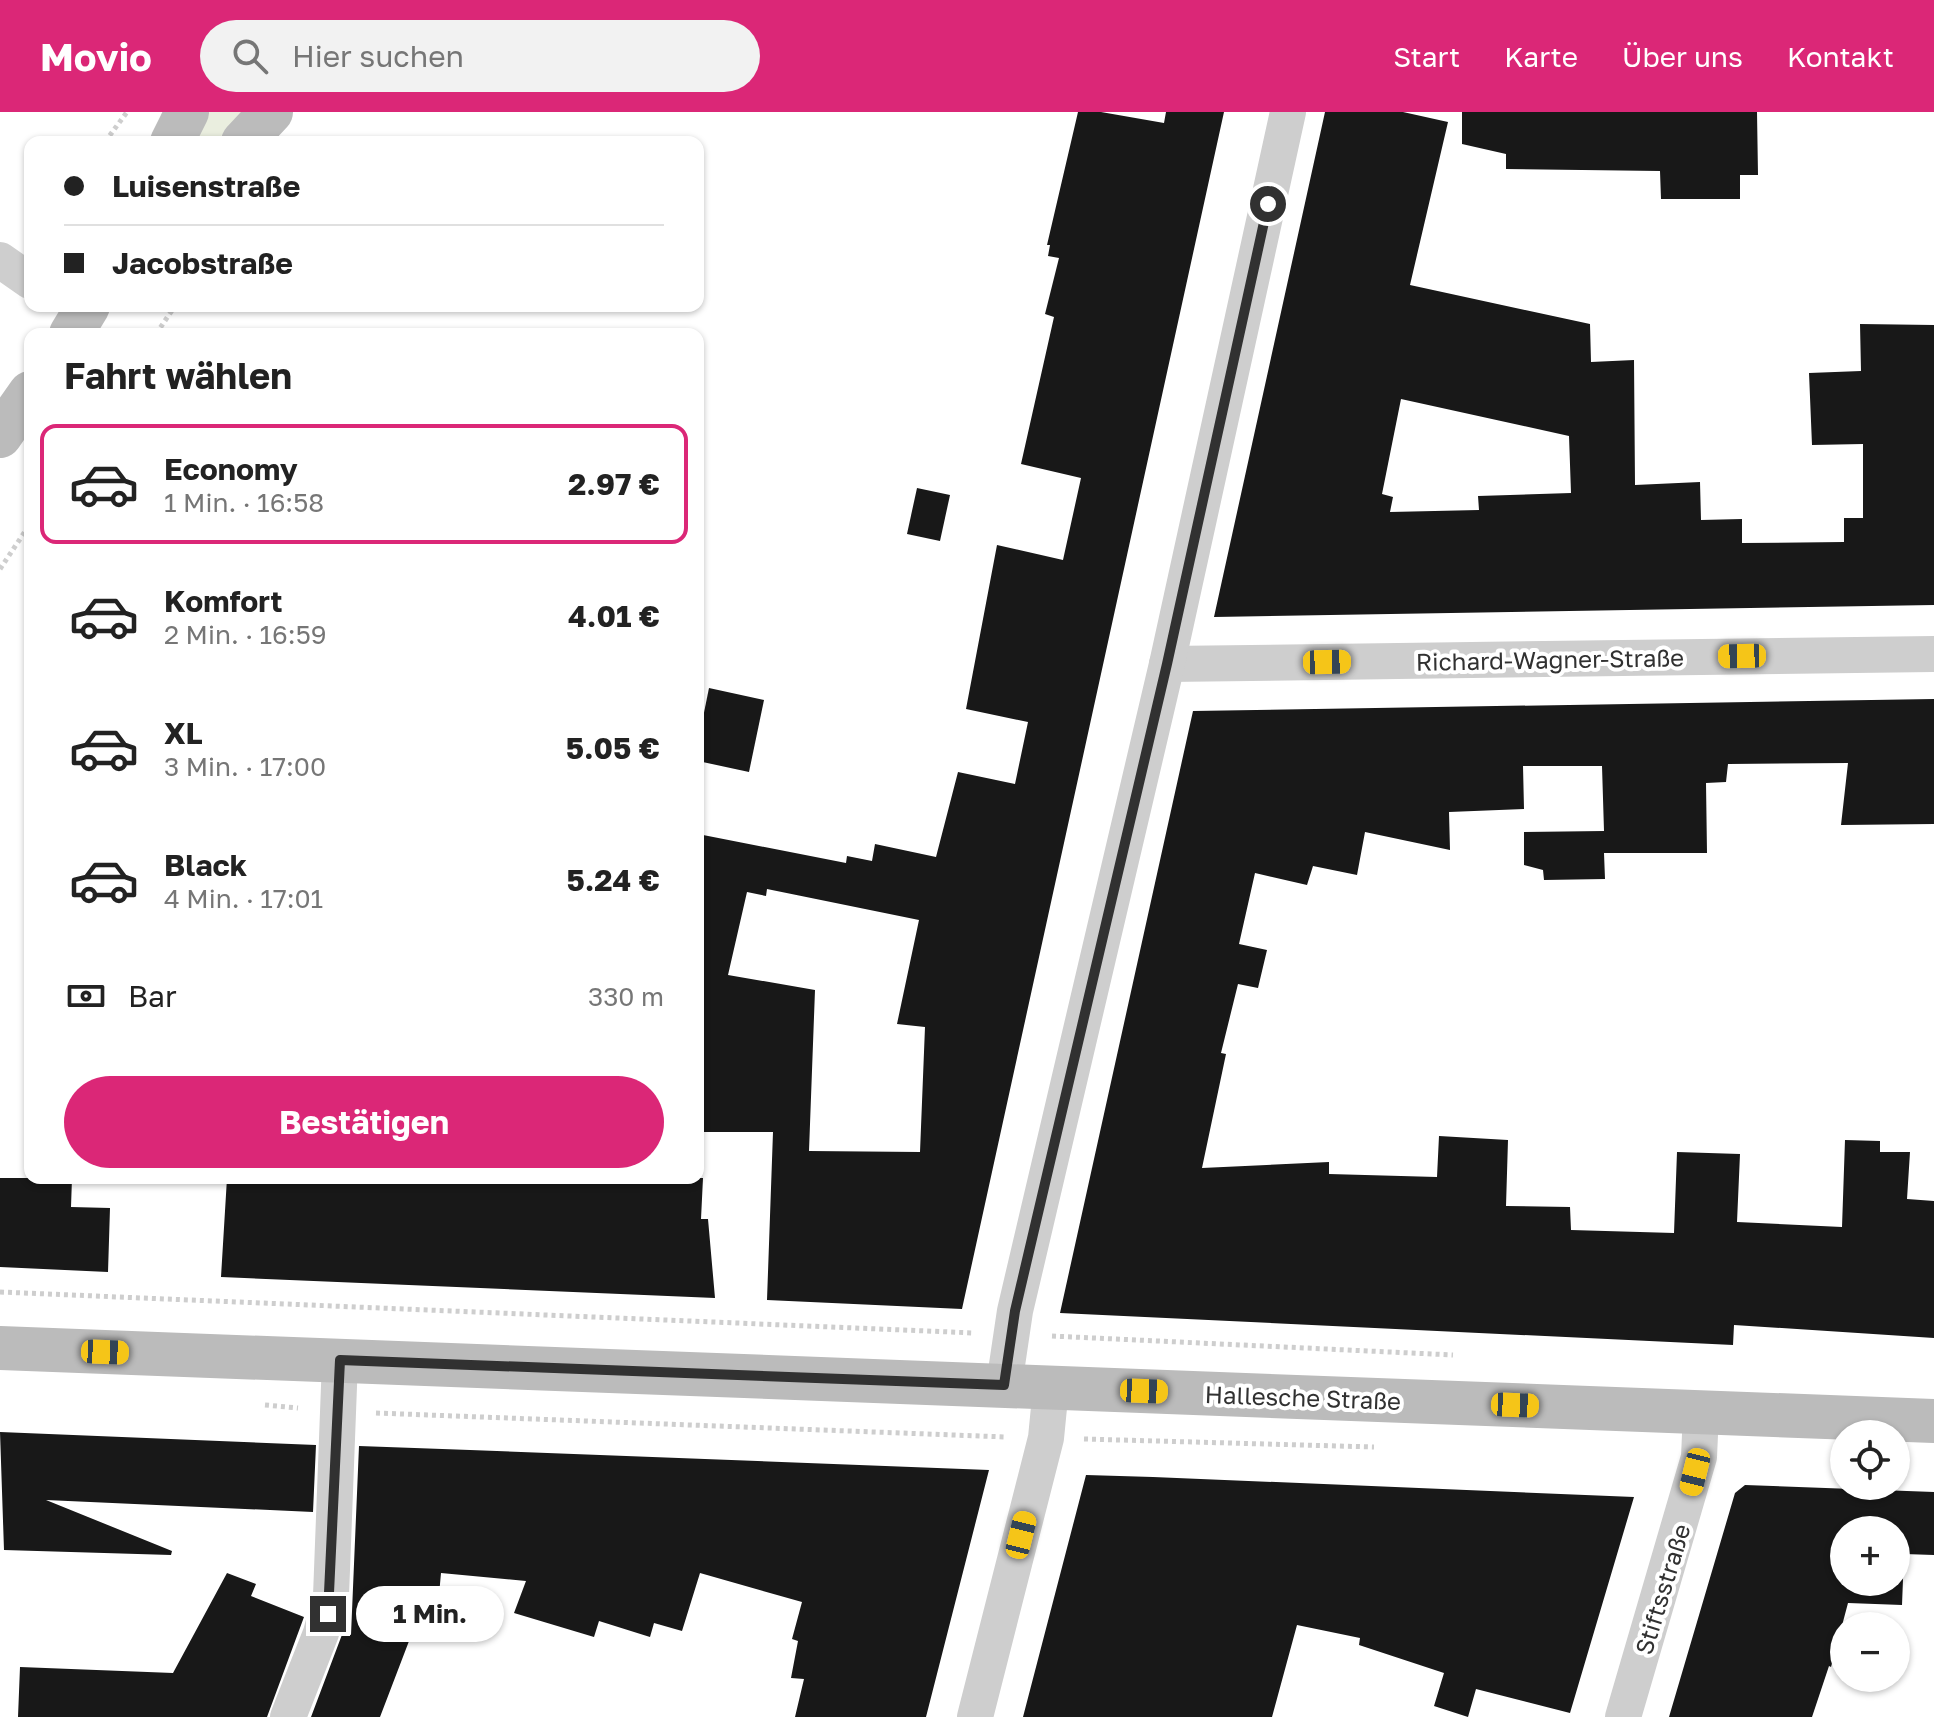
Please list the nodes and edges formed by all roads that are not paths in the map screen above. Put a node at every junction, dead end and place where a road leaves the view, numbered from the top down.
1 (187, 112) edge
2 (271, 112) edge
3 (1288, 112) edge
4 (175, 136) edge
5 (249, 136) edge
6 (0, 260) edge
7 (24, 277) edge
8 (24, 402) edge
9 (0, 436) edge
10 (1934, 654) edge
11 (1167, 664) junction
12 (0, 1348) edge
13 (340, 1360) junction
14 (1004, 1385) junction
15 (1051, 1387) junction
16 (1701, 1412) junction
17 (1934, 1421) edge
18 (288, 1717) edge
19 (975, 1717) edge
20 (1623, 1717) edge

1 - 4 main road
2 - 5 main road
3 - 11 street
6 - 7 street
8 - 9 main road
10 - 11 street, Richard-Wagner-Straße
11 - 14 street
12 - 13 main road, Hallesche Straße
13 - 14 main road, Hallesche Straße
13 - 18 street
14 - 15 main road, Hallesche Straße
15 - 16 main road, Hallesche Straße
15 - 19 street
16 - 17 main road, Hallesche Straße
16 - 20 street, Stiftsstraße

